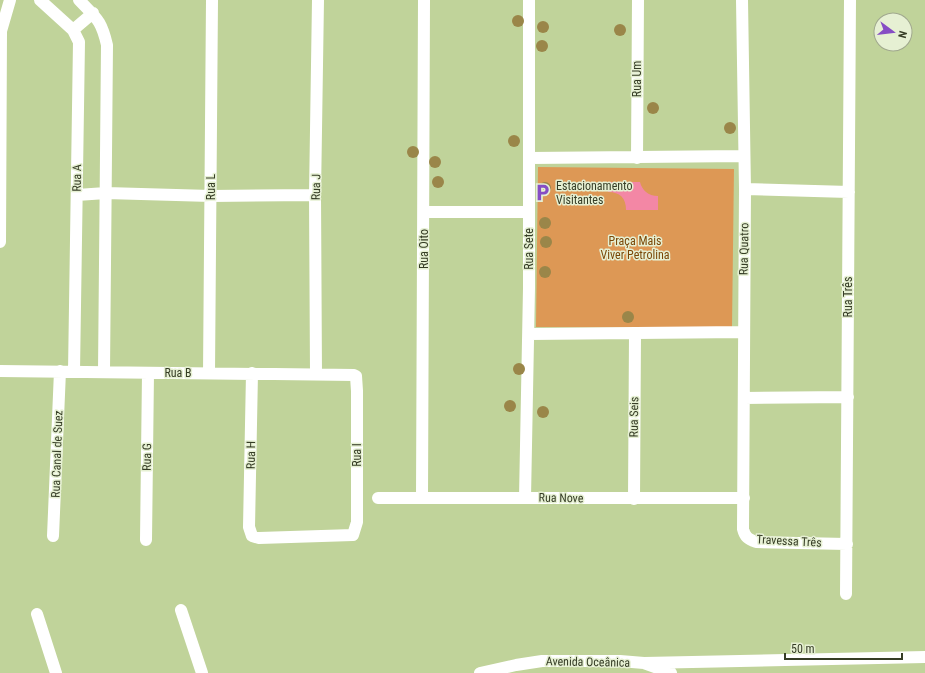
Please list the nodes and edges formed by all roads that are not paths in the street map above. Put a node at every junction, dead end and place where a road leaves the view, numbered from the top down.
1 (10, 0) edge
2 (40, 0) edge
3 (79, 0) edge
4 (212, 0) edge
5 (318, 0) edge
6 (424, 0) edge
7 (529, 0) edge
8 (638, 0) edge
9 (742, 0) edge
10 (850, 0) edge
11 (92, 13) junction
12 (0, 30) edge
13 (73, 30) junction
14 (744, 156) junction
15 (530, 158) junction
16 (637, 158) junction
17 (745, 189) junction
18 (849, 192) junction
19 (106, 193) junction
20 (77, 195) junction
21 (315, 195) junction
22 (211, 196) junction
23 (424, 212) junction
24 (529, 212) junction
25 (0, 242) edge
26 (743, 332) junction
27 (529, 334) junction
28 (635, 334) junction
29 (0, 371) edge
30 (60, 371) junction
31 (74, 372) junction
32 (104, 372) junction
33 (148, 373) junction
34 (209, 373) junction
35 (252, 373) junction
36 (316, 374) junction
37 (356, 376) joint
38 (848, 397) junction
39 (744, 398) junction
40 (378, 498) dead end
41 (422, 498) junction
42 (525, 498) junction
43 (744, 498) junction
44 (634, 499) junction
45 (354, 534) joint
46 (53, 536) dead end
47 (146, 540) dead end
48 (847, 544) junction
49 (846, 594) dead end
50 (181, 610) dead end
51 (37, 614) dead end
52 (925, 657) edge
53 (644, 663) junction
54 (56, 673) edge
55 (202, 673) edge
56 (480, 673) edge
57 (671, 673) edge

1 - 12 street
2 - 13 street, Rua A
3 - 11 street
4 - 22 street, Rua L
5 - 21 street, Rua J
6 - 23 street, Rua Oito
7 - 15 street, Rua Sete
8 - 16 street, Rua Um
9 - 14 street, Rua Quatro
10 - 18 street, Rua Três
11 - 13 street
11 - 19 street
12 - 25 street
13 - 20 street, Rua A
14 - 16 street
14 - 17 street, Rua Quatro
15 - 16 street
15 - 24 street, Rua Sete
17 - 18 street
17 - 26 street, Rua Quatro
18 - 38 street, Rua Três
19 - 20 street
19 - 22 street
19 - 32 street
20 - 31 street, Rua A
21 - 22 street
21 - 36 street, Rua J
22 - 34 street, Rua L
23 - 24 street
23 - 41 street, Rua Oito
24 - 27 street, Rua Sete
26 - 28 street
26 - 39 street, Rua Quatro
27 - 28 street
27 - 42 street, Rua Sete
28 - 44 street, Rua Seis
29 - 30 street, Rua B
30 - 31 street, Rua B
30 - 46 street, Rua Canal de Suez
31 - 32 street, Rua B
32 - 33 street, Rua B
33 - 34 street, Rua B
33 - 47 street, Rua G
34 - 35 street, Rua B
35 - 36 street, Rua B
35 - 45 street, Rua H
36 - 37 street, Rua B
37 - 45 street, Rua I
38 - 39 street
38 - 48 street, Rua Três
39 - 43 street, Rua Quatro
40 - 41 street, Rua Nove
41 - 42 street, Rua Nove
42 - 44 street, Rua Nove
43 - 44 street, Rua Nove
43 - 48 street, Travessa Três
48 - 49 street, Rua Três
50 - 55 street
51 - 54 street
52 - 53 street
53 - 56 street, Avenida Oceânica
53 - 57 street, Avenida Oceânica

